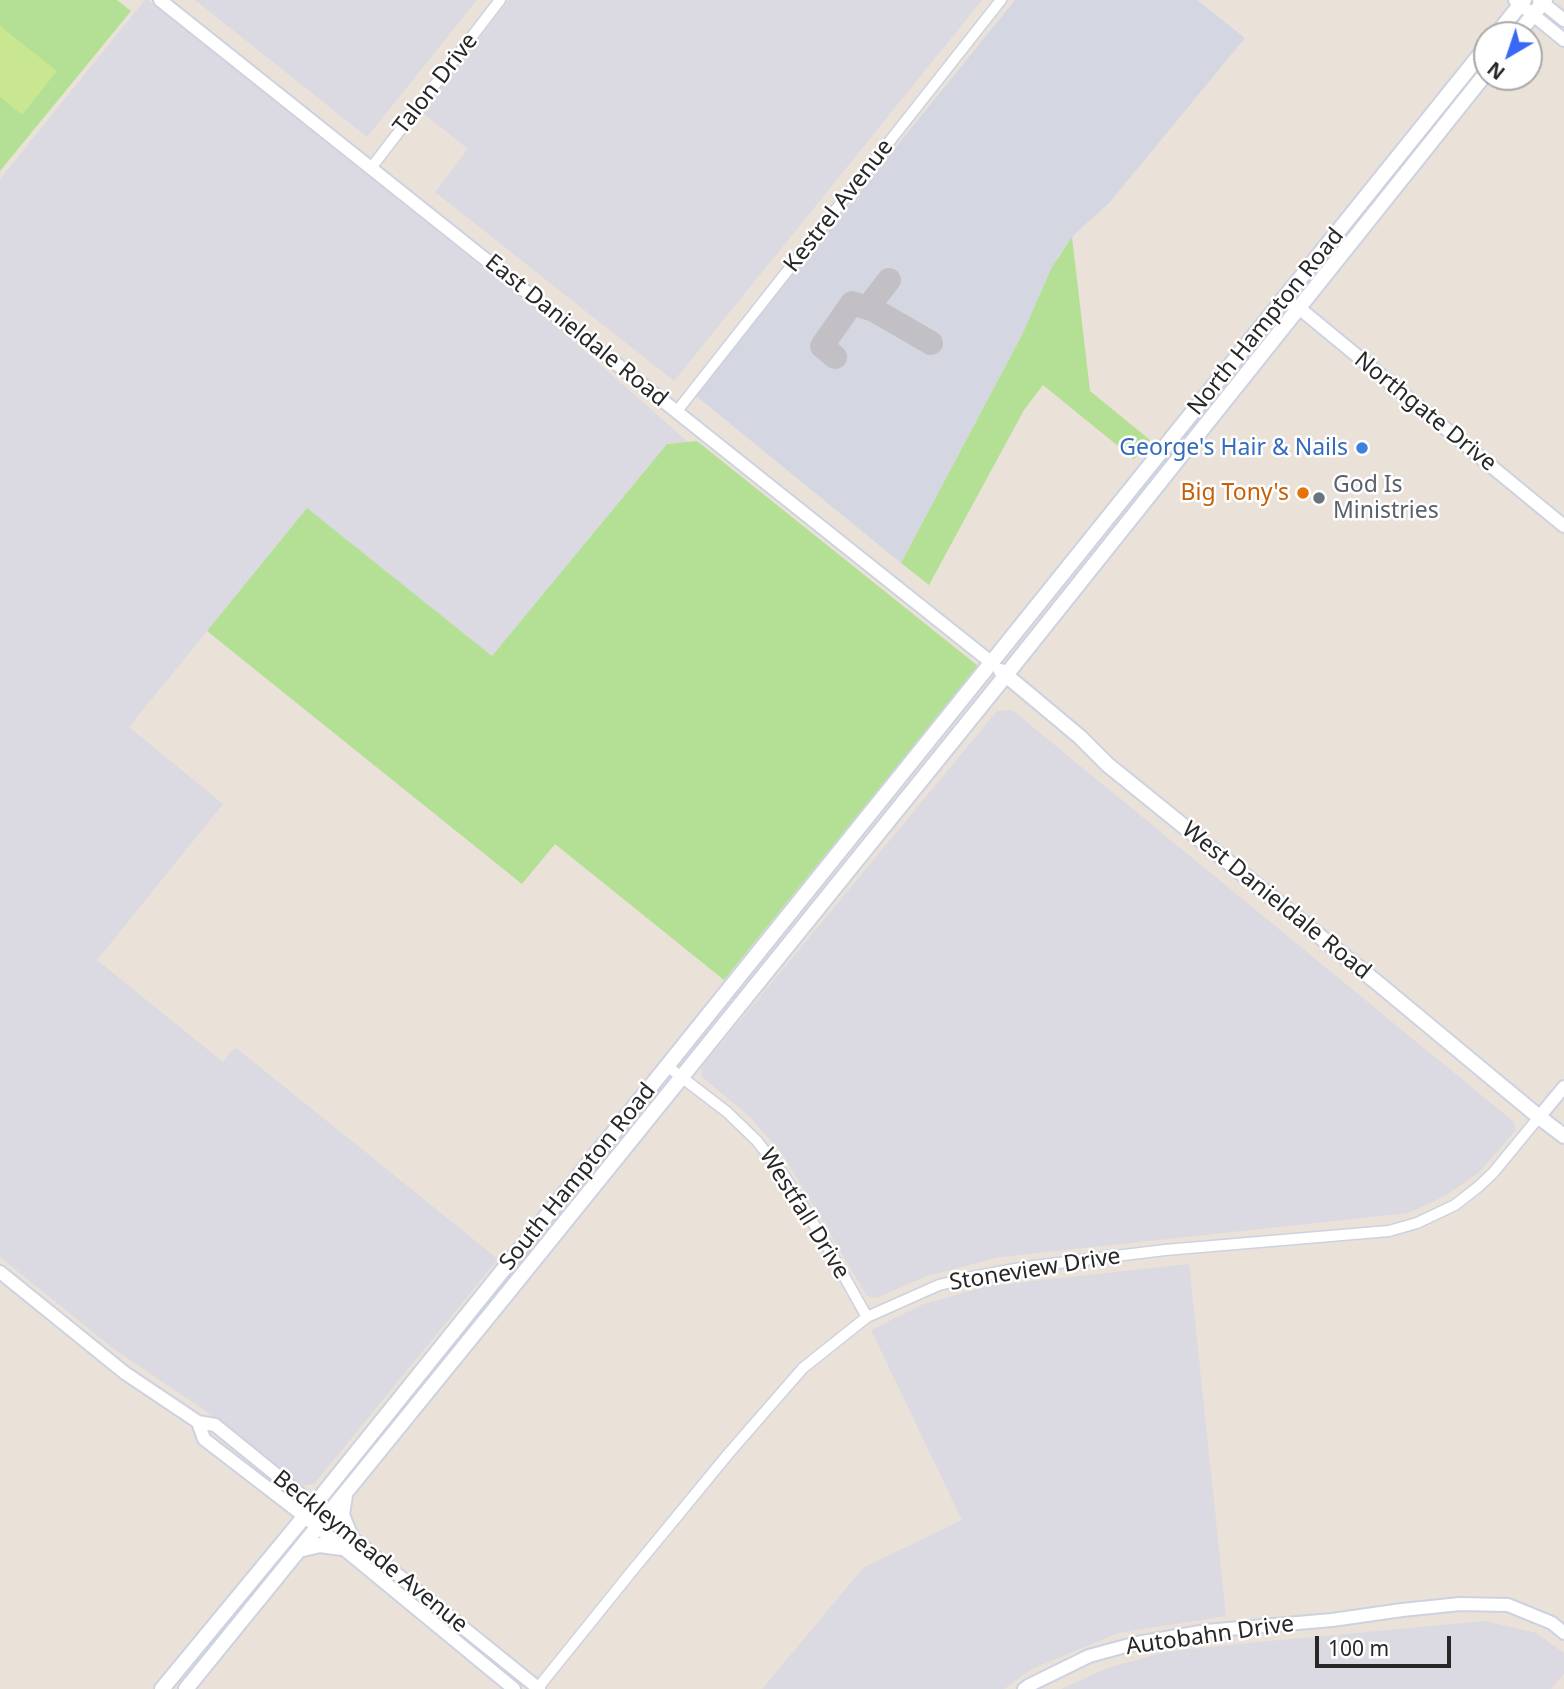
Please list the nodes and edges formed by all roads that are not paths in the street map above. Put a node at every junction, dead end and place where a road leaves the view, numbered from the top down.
1 (160, 0) edge
2 (500, 0) edge
3 (1001, 0) edge
4 (1520, 1) edge
5 (1542, 1) edge
6 (1533, 15) junction
7 (1564, 20) edge
8 (1506, 21) edge
9 (1528, 21) edge
10 (1564, 40) edge
11 (1473, 63) edge
12 (1473, 90) edge
13 (371, 168) junction
14 (1284, 299) junction
15 (1299, 308) junction
16 (1209, 393) junction
17 (1222, 405) junction
18 (677, 411) junction
19 (1121, 502) junction
20 (1134, 514) junction
21 (1564, 526) edge
22 (992, 663) junction
23 (1006, 675) junction
24 (826, 869) junction
25 (841, 880) junction
26 (667, 1066) junction
27 (681, 1077) junction
28 (1564, 1087) edge
29 (1539, 1117) junction
30 (1564, 1136) edge
31 (0, 1272) edge
32 (866, 1317) junction
33 (345, 1494) junction
34 (309, 1511) junction
35 (327, 1516) junction
36 (317, 1528) junction
37 (347, 1543) junction
38 (299, 1550) junction
39 (1564, 1633) edge
40 (169, 1686) edge
41 (186, 1689) edge
42 (514, 1689) edge
43 (538, 1689) edge
44 (1024, 1689) edge

1 - 13 street, East Danieldale Road
2 - 13 street, Talon Drive
3 - 18 street, Kestrel Avenue
4 - 6 street
4 - 8 main road
5 - 6 main road
5 - 7 street
6 - 9 main road
6 - 10 street
11 - 14 main road, North Hampton Road
12 - 15 main road, North Hampton Road
13 - 18 street, East Danieldale Road
14 - 15 street, Northgate Drive
14 - 16 main road, North Hampton Road
15 - 17 main road, North Hampton Road
15 - 21 street, Northgate Drive
16 - 17 main road
16 - 19 main road, North Hampton Road
17 - 20 main road, North Hampton Road
18 - 22 street, East Danieldale Road
19 - 20 main road
19 - 22 main road, North Hampton Road
20 - 23 main road, North Hampton Road
22 - 23 main road, West Danieldale Road
22 - 24 main road, South Hampton Road
23 - 25 main road, South Hampton Road
23 - 29 main road, West Danieldale Road
24 - 25 main road
24 - 26 main road, South Hampton Road
25 - 27 main road, South Hampton Road
26 - 27 street, Westfall Drive
26 - 34 main road, South Hampton Road
27 - 32 street, Westfall Drive
27 - 33 main road, South Hampton Road
28 - 29 street
29 - 30 main road, West Danieldale Road
29 - 32 street, Stoneview Drive
31 - 34 street, Beckleymeade Avenue
32 - 43 street, Stoneview Drive
33 - 35 main road, South Hampton Road
33 - 37 main road
34 - 35 street, Beckleymeade Avenue
34 - 36 street, Beckleymeade Avenue
34 - 40 main road, South Hampton Road
35 - 36 main road, South Hampton Road
35 - 37 street, Beckleymeade Avenue
36 - 37 street, Beckleymeade Avenue
36 - 38 main road, South Hampton Road
37 - 38 main road
37 - 42 street, Beckleymeade Avenue
37 - 43 street, Beckleymeade Avenue
38 - 41 main road, South Hampton Road
39 - 44 street, Autobahn Drive

